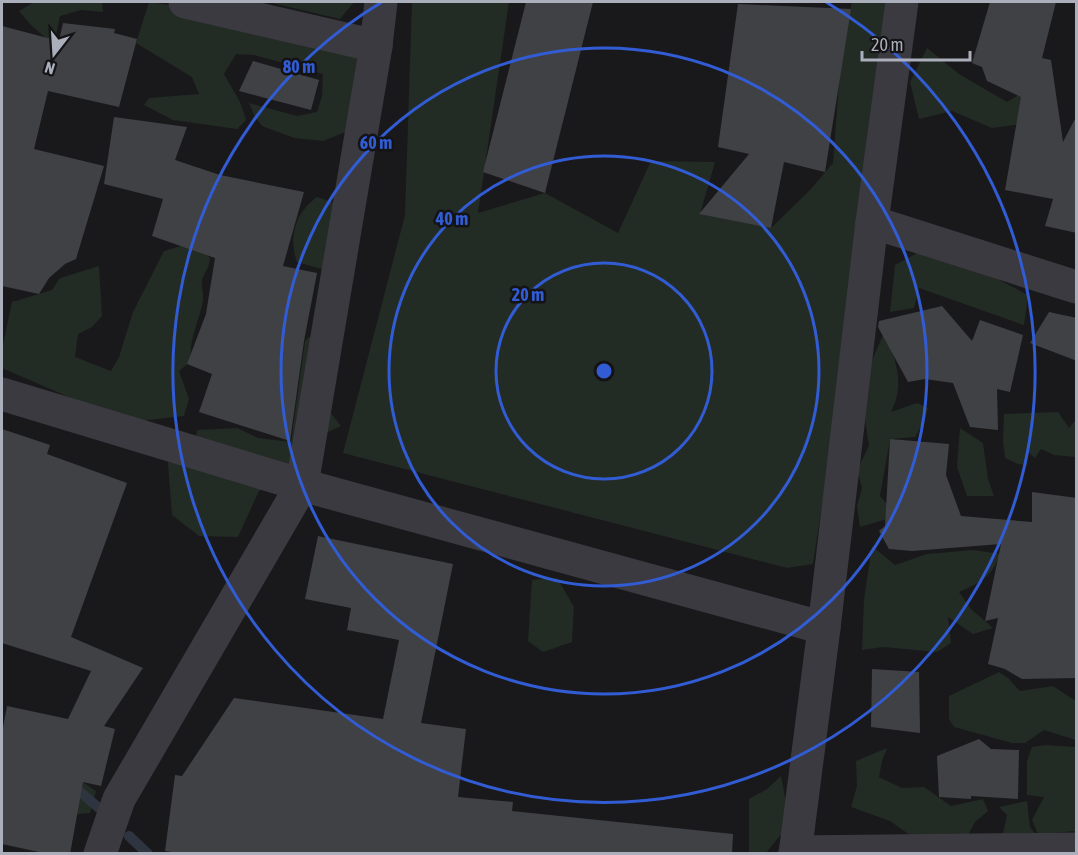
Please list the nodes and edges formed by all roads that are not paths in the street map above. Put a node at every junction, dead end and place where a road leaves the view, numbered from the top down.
1 (184, 2) edge
2 (381, 2) edge
3 (902, 2) edge
4 (376, 46) junction
5 (872, 222) junction
6 (1077, 287) edge
7 (2, 394) edge
8 (302, 485) junction
9 (824, 628) junction
10 (1077, 849) edge
11 (795, 853) edge
12 (100, 854) edge

1 - 4 street
2 - 4 street
3 - 5 street
4 - 8 street
5 - 6 street
5 - 9 street
7 - 8 street
8 - 9 street
8 - 12 street
9 - 11 street
10 - 11 street

